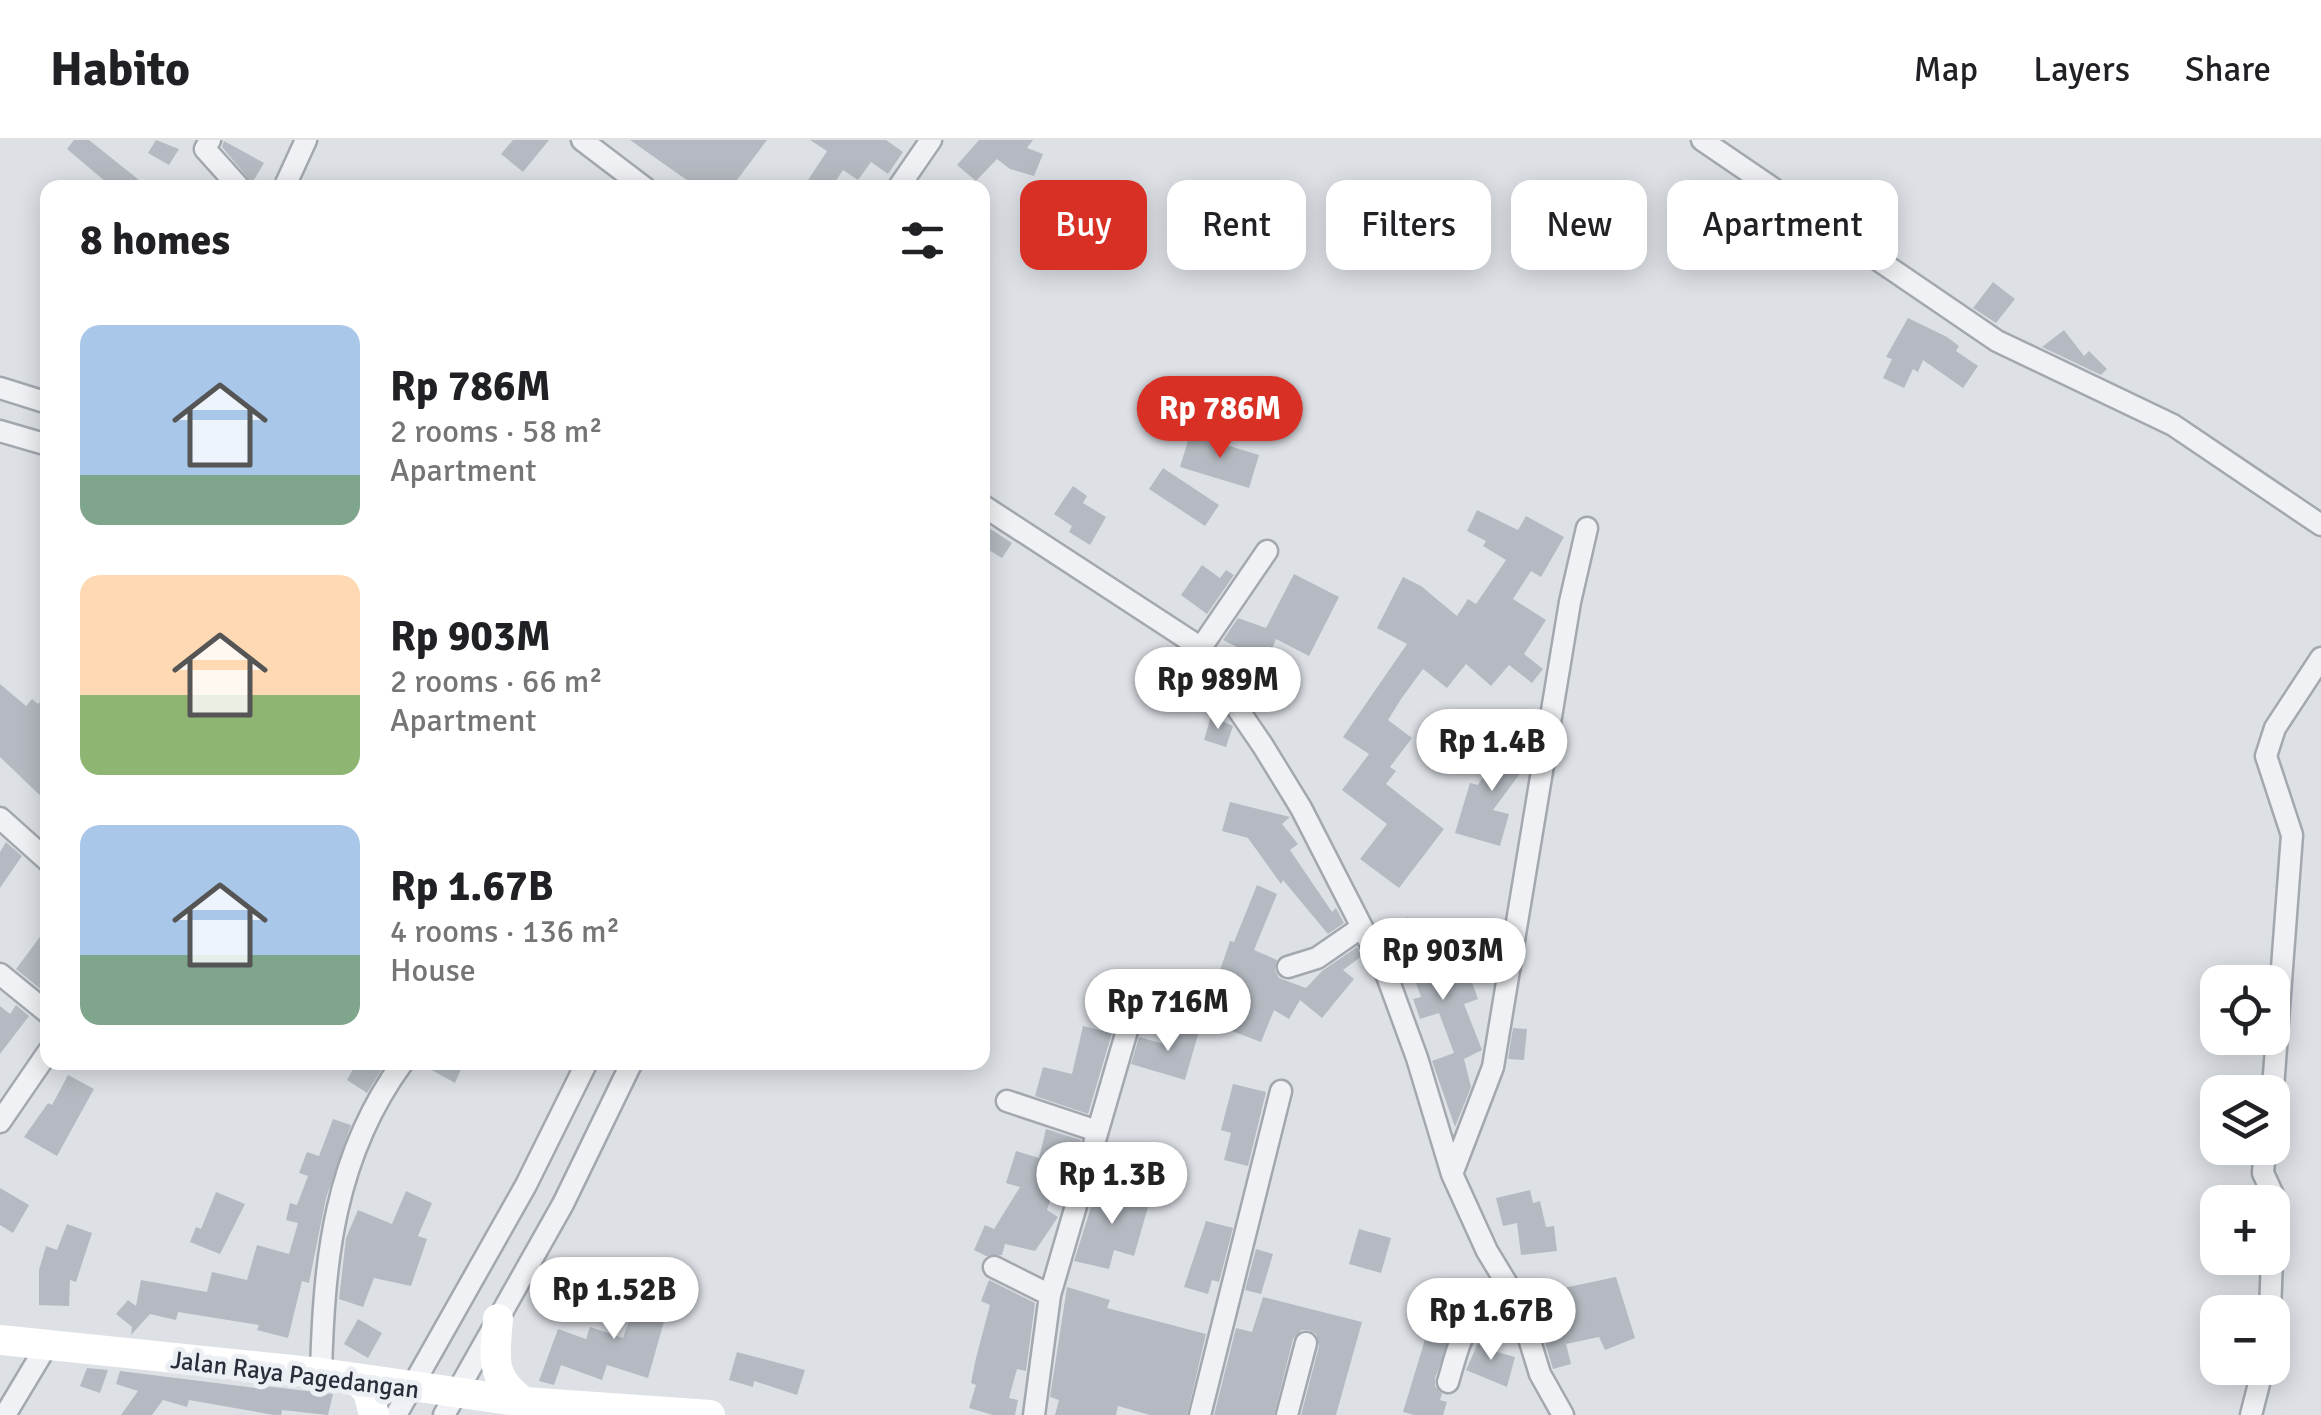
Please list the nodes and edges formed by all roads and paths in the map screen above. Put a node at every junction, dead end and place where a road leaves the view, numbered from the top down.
1 (306, 140) edge
2 (582, 140) edge
3 (931, 140) edge
4 (1702, 140) edge
5 (203, 143) edge
6 (233, 180) edge
7 (288, 180) edge
8 (634, 180) edge
9 (904, 180) edge
10 (0, 388) edge
11 (40, 400) edge
12 (0, 431) edge
13 (40, 443) edge
14 (990, 510) edge
15 (2321, 524) edge
16 (1587, 528) dead end
17 (1267, 551) dead end
18 (1200, 649) junction
19 (2321, 658) edge
20 (0, 818) edge
21 (40, 854) edge
22 (1362, 927) junction
23 (1288, 967) dead end
24 (0, 974) edge
25 (40, 1006) edge
26 (1128, 1027) dead end
27 (40, 1064) edge
28 (399, 1070) edge
29 (583, 1070) edge
30 (628, 1070) edge
31 (2274, 1075) edge
32 (1281, 1091) dead end
33 (1007, 1101) dead end
34 (0, 1122) edge
35 (1097, 1131) junction
36 (1452, 1174) junction
37 (994, 1267) dead end
38 (1050, 1294) junction
39 (1518, 1302) junction
40 (498, 1318) junction
41 (0, 1340) edge
42 (1306, 1343) dead end
43 (47, 1345) junction
44 (321, 1373) junction
45 (354, 1378) junction
46 (1448, 1382) dead end
47 (2259, 1385) edge
48 (412, 1388) junction
49 (524, 1402) junction
50 (450, 1405) edge
51 (5, 1415) edge
52 (374, 1415) edge
53 (396, 1415) edge
54 (710, 1415) edge
55 (1034, 1415) edge
56 (1200, 1415) edge
57 (1287, 1415) edge
58 (1563, 1415) edge
59 (2251, 1415) edge

1 - 7 street
2 - 8 street
3 - 9 street
4 - 15 street
5 - 6 street
10 - 11 street
12 - 13 street
14 - 18 street
16 - 36 street
17 - 18 street
18 - 22 street
19 - 31 street
20 - 21 street
22 - 23 street
22 - 36 street
24 - 25 street
26 - 35 street
27 - 34 street
28 - 44 street
29 - 48 street
30 - 40 street
32 - 56 street
33 - 35 street
35 - 38 street
36 - 39 street
37 - 38 street
38 - 55 street
39 - 46 street
39 - 58 street
40 - 49 street
40 - 50 street
41 - 43 street, Jalan Raya Pagedangan
42 - 57 street
43 - 44 street, Jalan Raya Pagedangan
43 - 51 street
44 - 45 street, Jalan Raya Pagedangan
45 - 48 street, Jalan Raya Pagedangan
45 - 52 street
47 - 59 street
48 - 50 street, Jalan Raya Pagedangan
48 - 53 street
49 - 50 street, Jalan Raya Pagedangan
49 - 54 street, Jalan Raya Pagedangan

